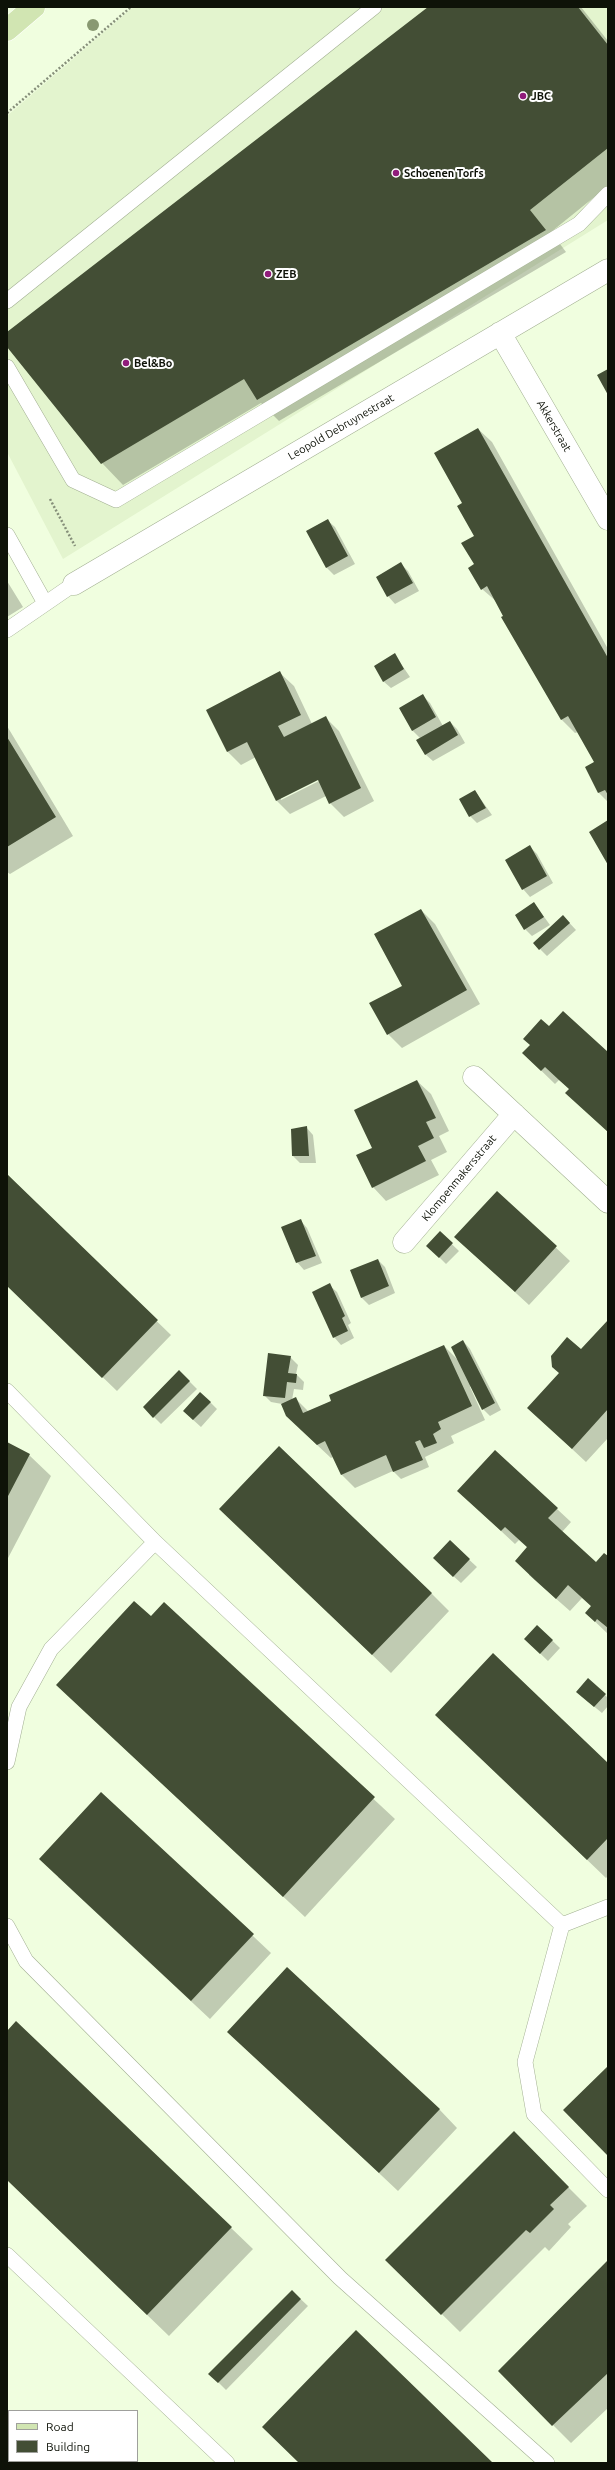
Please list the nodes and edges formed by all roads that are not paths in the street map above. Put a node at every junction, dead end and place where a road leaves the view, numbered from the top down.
1 (34, 7) edge
2 (374, 7) edge
3 (7, 30) edge
4 (608, 194) edge
5 (608, 270) edge
6 (7, 301) edge
7 (500, 334) junction
8 (7, 367) edge
9 (608, 519) edge
10 (7, 535) edge
11 (74, 584) joint
12 (45, 603) junction
13 (7, 630) edge
14 (474, 1077) dead end
15 (514, 1114) junction
16 (608, 1202) edge
17 (404, 1242) dead end
18 (7, 1391) edge
19 (155, 1542) junction
20 (7, 1762) edge
21 (608, 1907) edge
22 (562, 1925) junction
23 (7, 1926) edge
24 (608, 2190) edge
25 (7, 2255) edge
26 (227, 2463) edge
27 (547, 2463) edge

1 - 3 main road
2 - 6 lane
4 - 8 lane
5 - 7 street, Leopold Debruynestraat
7 - 9 street, Akkerstraat
7 - 11 street, Leopold Debruynestraat
10 - 12 lane
11 - 12 lane
12 - 13 lane
14 - 15 street
15 - 16 street
15 - 17 street, Klompenmakersstraat
18 - 19 lane
19 - 20 lane
19 - 22 lane
21 - 22 lane
22 - 24 lane
23 - 27 lane
25 - 26 lane

